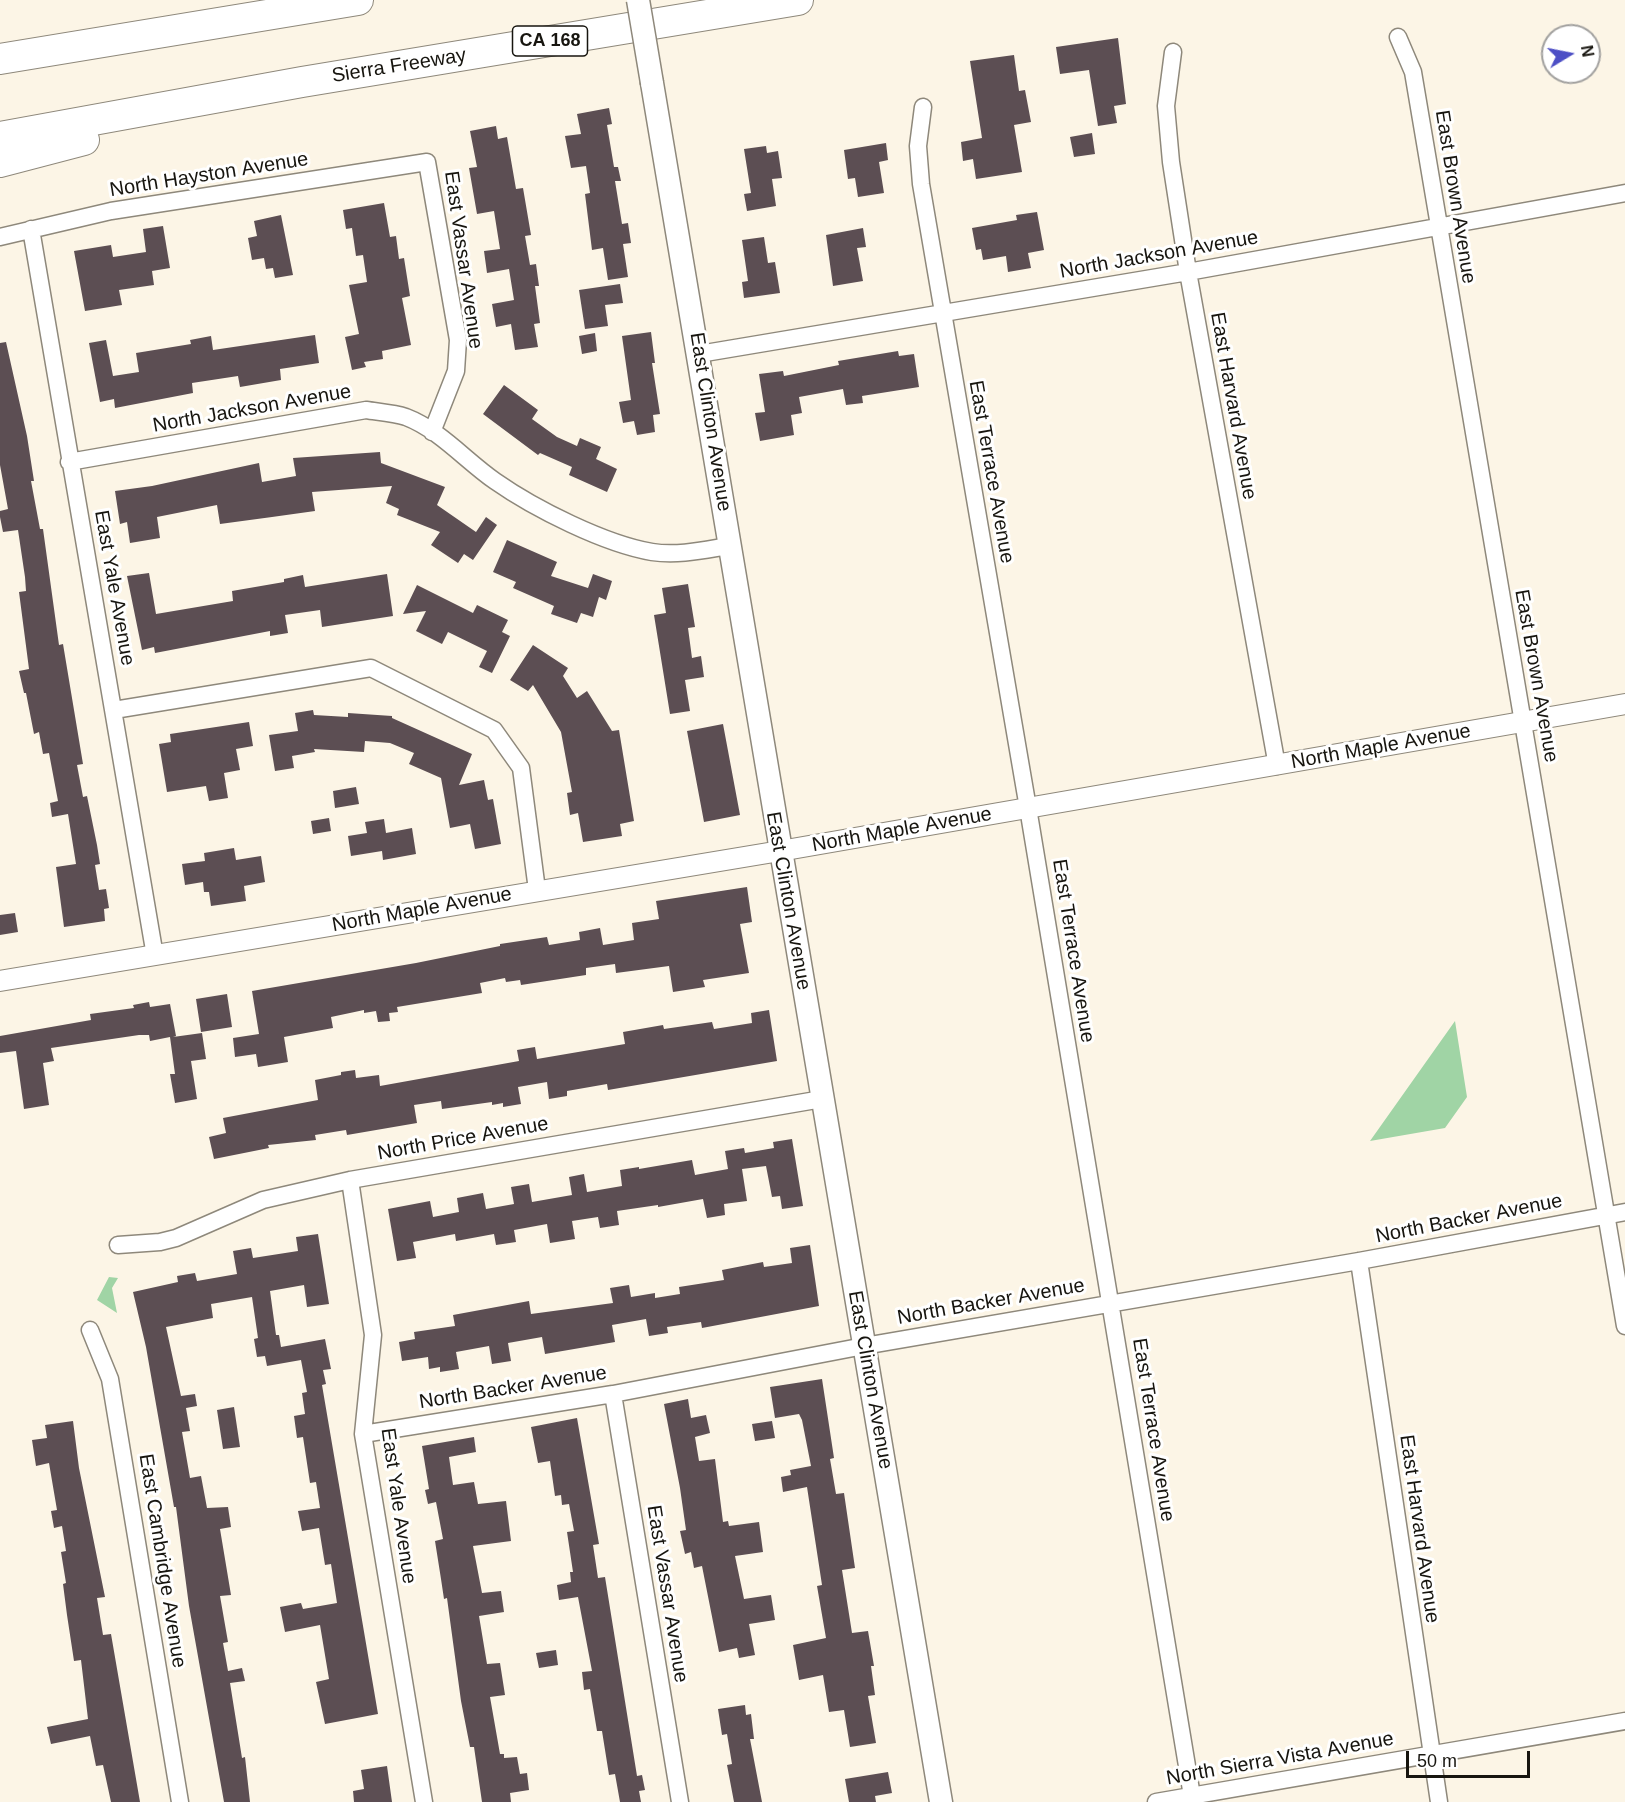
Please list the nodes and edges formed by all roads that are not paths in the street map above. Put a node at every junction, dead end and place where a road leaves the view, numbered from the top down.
1 (358, 0) edge
2 (638, 0) edge
3 (798, 0) edge
4 (1398, 37) dead end
5 (1173, 52) dead end
6 (9, 56) edge
7 (303, 82) junction
8 (923, 107) dead end
9 (0, 137) edge
10 (0, 162) edge
11 (427, 162) joint
12 (1625, 193) edge
13 (1438, 226) junction
14 (31, 229) junction
15 (0, 237) edge
16 (1188, 272) junction
17 (942, 314) junction
18 (699, 354) junction
19 (432, 432) junction
20 (69, 462) junction
21 (729, 546) junction
22 (1625, 704) edge
23 (114, 710) junction
24 (1523, 722) junction
25 (1277, 766) junction
26 (1028, 808) junction
27 (780, 851) junction
28 (537, 890) junction
29 (155, 956) junction
30 (0, 981) edge
31 (822, 1099) junction
32 (350, 1180) junction
33 (1625, 1212) edge
34 (1606, 1215) junction
35 (118, 1245) dead end
36 (1359, 1262) junction
37 (1111, 1302) junction
38 (1625, 1326) edge
39 (90, 1330) dead end
40 (864, 1346) junction
41 (613, 1394) junction
42 (363, 1434) junction
43 (1625, 1721) edge
44 (1431, 1755) junction
45 (1193, 1799) edge
46 (180, 1802) edge
47 (424, 1802) edge
48 (680, 1802) edge
49 (941, 1802) edge
50 (1156, 1802) edge
51 (1439, 1802) edge

1 - 6 highway
2 - 18 main road, East Clinton Avenue, bridge
3 - 7 highway, Sierra Freeway / CA 168
4 - 13 street, East Brown Avenue
5 - 16 street, East Harvard Avenue
7 - 9 highway, Sierra Freeway / CA 168
7 - 10 highway
8 - 17 street, East Terrace Avenue
11 - 14 street, North Hayston Avenue
11 - 19 street, East Vassar Avenue
12 - 13 street, North Jackson Avenue
13 - 16 street, North Jackson Avenue
13 - 24 street, East Brown Avenue
14 - 15 street, North Hayston Avenue
14 - 20 street, East Yale Avenue
16 - 17 street, North Jackson Avenue
16 - 25 street, East Harvard Avenue
17 - 18 street, North Jackson Avenue
17 - 26 street, East Terrace Avenue
18 - 21 main road, East Clinton Avenue
19 - 20 street, North Jackson Avenue
19 - 21 street, North Jackson Avenue
20 - 23 street, East Yale Avenue
21 - 27 main road, East Clinton Avenue
22 - 24 street, North Maple Avenue
23 - 28 street
23 - 29 street, East Yale Avenue
24 - 25 street, North Maple Avenue
24 - 34 street, East Brown Avenue
25 - 26 street, North Maple Avenue
26 - 27 street, North Maple Avenue
26 - 37 street, East Terrace Avenue
27 - 28 street, North Maple Avenue
27 - 31 main road, East Clinton Avenue
28 - 29 street, North Maple Avenue
29 - 30 street, North Maple Avenue
31 - 32 street, North Price Avenue
31 - 40 main road, East Clinton Avenue
32 - 35 street, North Price Avenue
32 - 42 street, East Yale Avenue
33 - 34 street, North Backer Avenue
34 - 36 street, North Backer Avenue
34 - 38 street, East Brown Avenue
36 - 37 street, North Backer Avenue
36 - 44 street, East Harvard Avenue
37 - 40 street, North Backer Avenue
37 - 45 street, East Terrace Avenue
39 - 46 street, East Cambridge Avenue
40 - 41 street, North Backer Avenue
40 - 49 main road, East Clinton Avenue
41 - 42 street, North Backer Avenue
41 - 48 street, East Vassar Avenue
42 - 47 street, East Yale Avenue
43 - 44 street, North Sierra Vista Avenue
44 - 45 street, North Sierra Vista Avenue
44 - 51 street, East Harvard Avenue
45 - 50 street, North Sierra Vista Avenue

